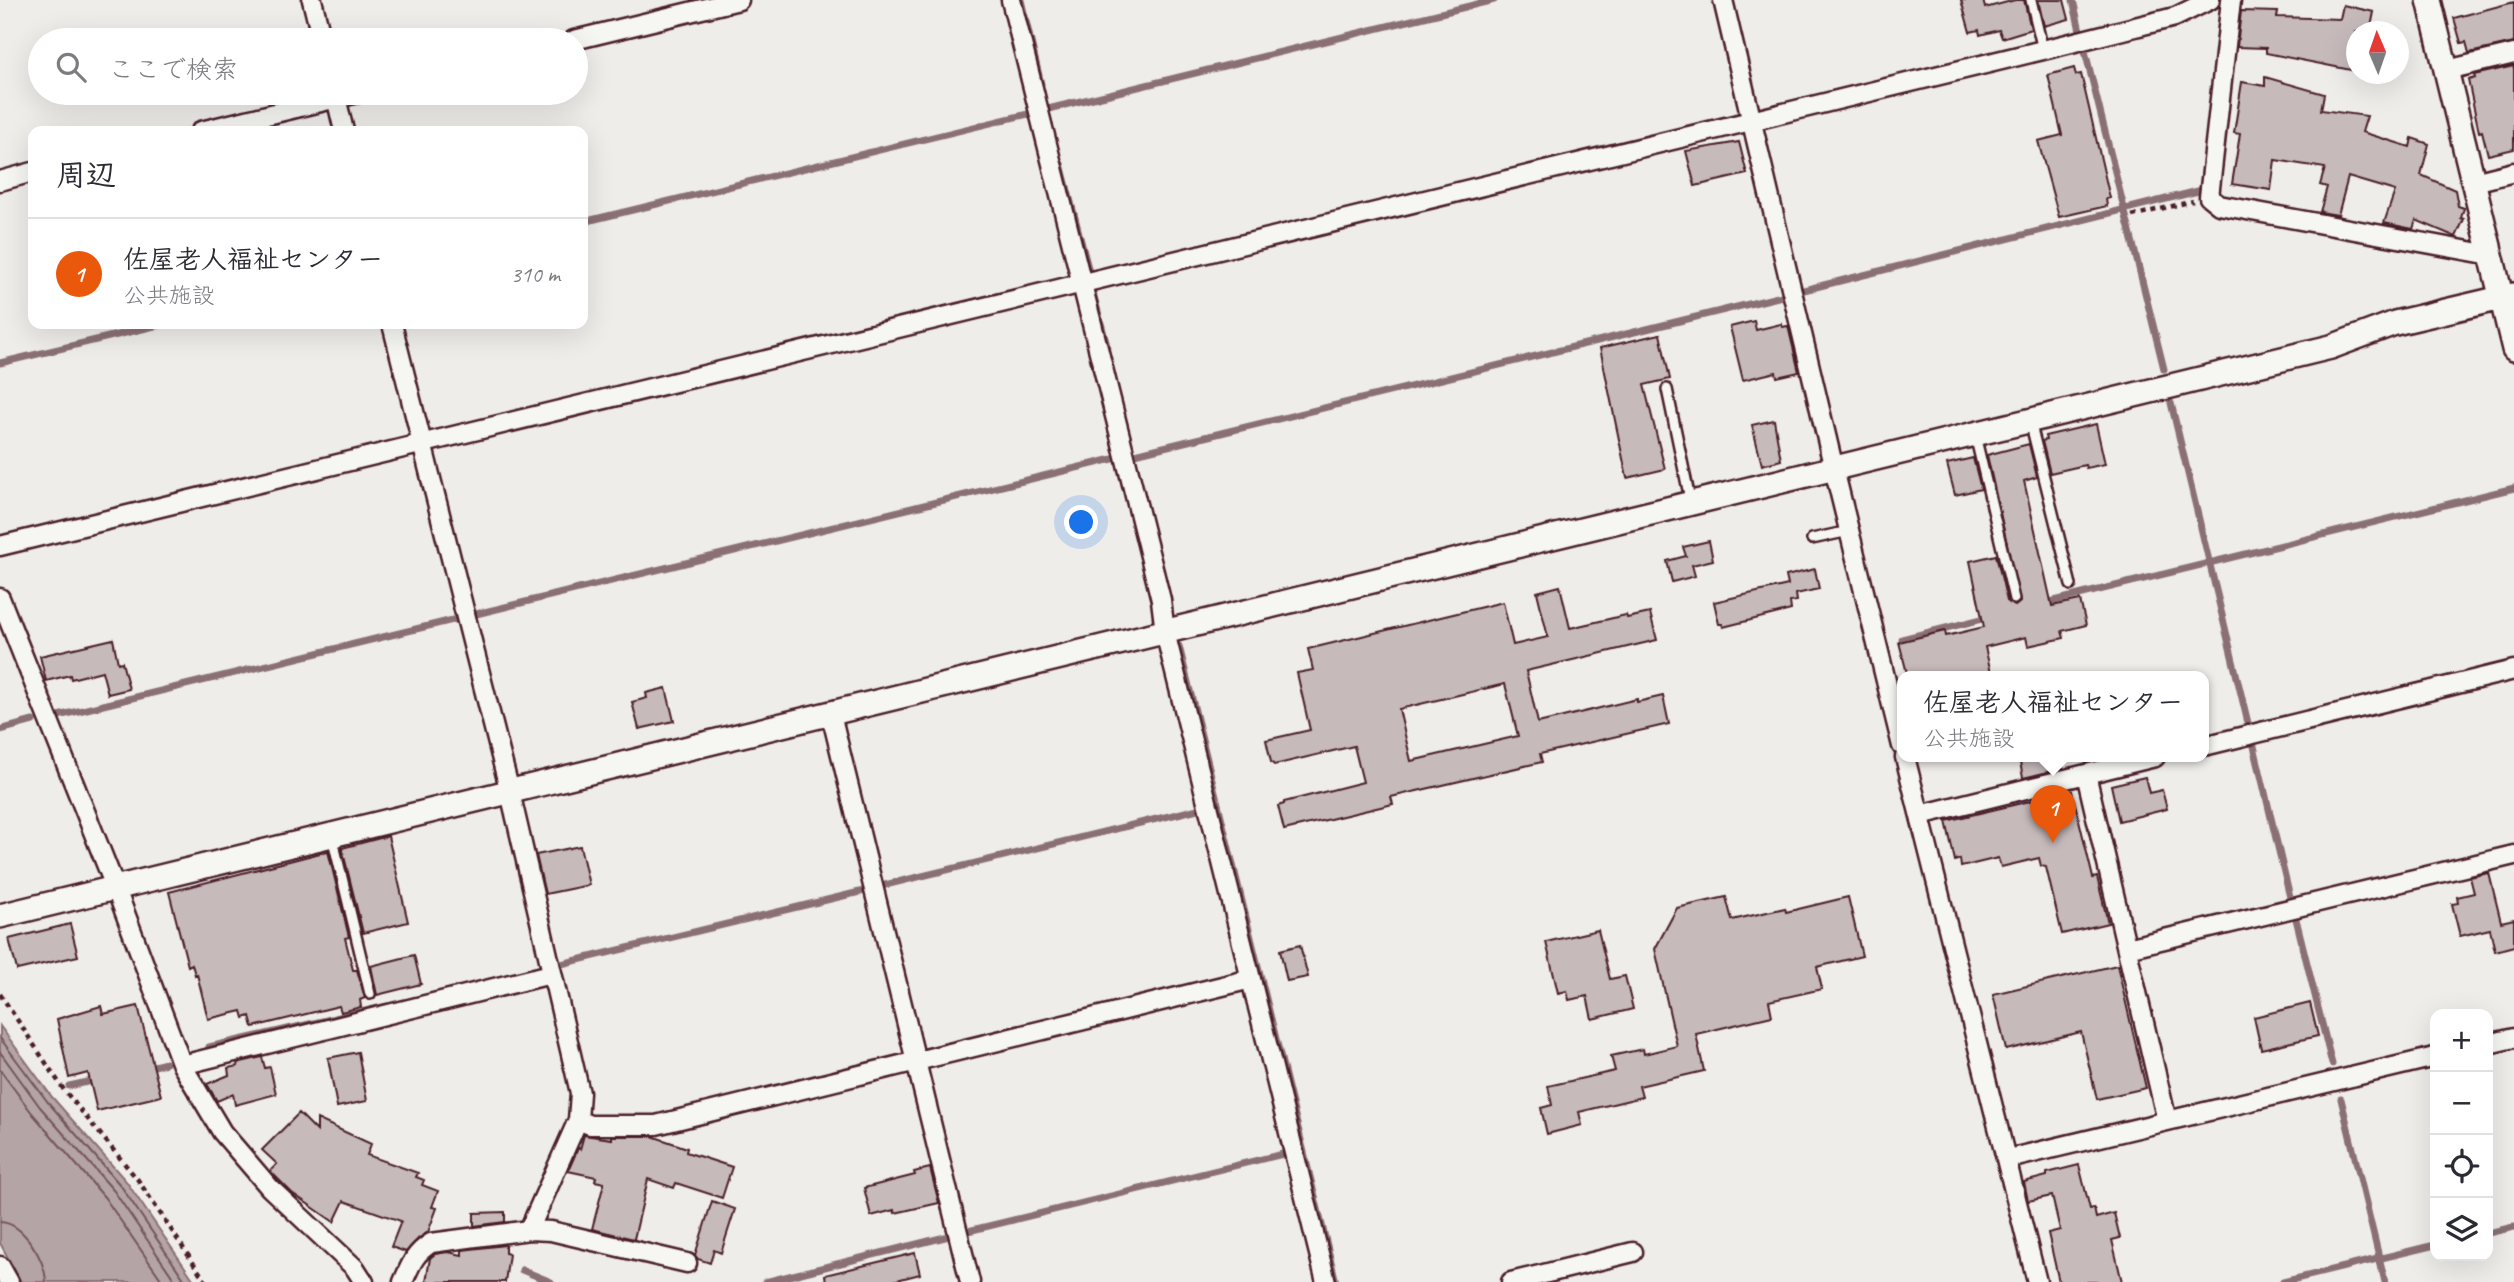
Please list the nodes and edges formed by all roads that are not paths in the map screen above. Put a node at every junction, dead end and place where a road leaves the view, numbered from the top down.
1 (312, 0) edge
2 (739, 0) edge
3 (1011, 0) edge
4 (1723, 0) edge
5 (2031, 0) edge
6 (2210, 0) edge
7 (2231, 0) edge
8 (2429, 0) edge
9 (319, 28) edge
10 (588, 37) edge
11 (2043, 50) junction
12 (2514, 54) edge
13 (2446, 69) junction
14 (298, 105) edge
15 (338, 105) edge
16 (1752, 120) junction
17 (220, 126) edge
18 (343, 126) edge
19 (2514, 172) edge
20 (28, 173) edge
21 (0, 181) edge
22 (2474, 182) junction
23 (2491, 255) junction
24 (1081, 284) junction
25 (2508, 296) edge
26 (393, 329) edge
27 (2514, 349) edge
28 (1667, 389) dead end
29 (2030, 421) junction
30 (1975, 435) junction
31 (422, 445) junction
32 (1834, 469) junction
33 (1691, 504) junction
34 (1849, 531) junction
35 (1812, 539) dead end
36 (0, 546) edge
37 (2071, 585) dead end
38 (0, 598) edge
39 (2014, 599) dead end
40 (1165, 632) junction
41 (2514, 670) edge
42 (831, 714) junction
43 (1897, 726) edge
44 (2209, 745) edge
45 (1906, 762) edge
46 (2135, 762) edge
47 (2086, 774) junction
48 (510, 792) junction
49 (1920, 815) junction
50 (332, 836) junction
51 (2514, 855) edge
52 (116, 889) junction
53 (0, 916) edge
54 (2127, 948) junction
55 (551, 974) junction
56 (1251, 979) junction
57 (370, 994) dead end
58 (2514, 1038) edge
59 (2493, 1043) edge
60 (2430, 1058) edge
61 (916, 1060) junction
62 (182, 1065) junction
63 (578, 1120) junction
64 (2167, 1121) junction
65 (2008, 1159) junction
66 (529, 1230) junction
67 (1633, 1252) dead end
68 (687, 1263) dead end
69 (0, 1266) edge
70 (9, 1282) edge
71 (364, 1282) edge
72 (403, 1282) edge
73 (970, 1282) edge
74 (1326, 1282) edge
75 (1511, 1282) edge
76 (2037, 1282) edge

1 - 9 street
2 - 10 street
3 - 24 street
4 - 16 street
5 - 11 lane
6 - 11 street
7 - 23 street
8 - 13 street
11 - 16 street
12 - 13 street
13 - 22 street
14 - 17 street
15 - 18 street
16 - 24 street
16 - 32 street
19 - 22 street
20 - 21 street
22 - 23 street
23 - 25 street
24 - 31 street
24 - 40 street
25 - 27 street
25 - 29 street
26 - 31 street
28 - 33 lane
29 - 30 street
29 - 37 lane
30 - 32 street
30 - 39 lane
31 - 36 street
31 - 48 street
32 - 33 street
32 - 34 street
33 - 40 street
34 - 35 lane
34 - 43 street
38 - 52 street
40 - 42 street
40 - 56 street
41 - 44 street
42 - 48 street
42 - 61 street
45 - 49 street
46 - 47 street
47 - 49 street
47 - 54 street
48 - 50 street
48 - 55 street
49 - 65 street
50 - 52 street
50 - 57 lane
51 - 54 street
52 - 53 street
52 - 62 street
54 - 64 street
55 - 62 street
55 - 63 street
56 - 61 street
56 - 74 street
58 - 59 street
60 - 64 street
61 - 63 street
61 - 73 street
62 - 71 street
63 - 66 street
64 - 65 street
65 - 76 street
66 - 68 street
66 - 72 street
67 - 75 street
69 - 70 street

